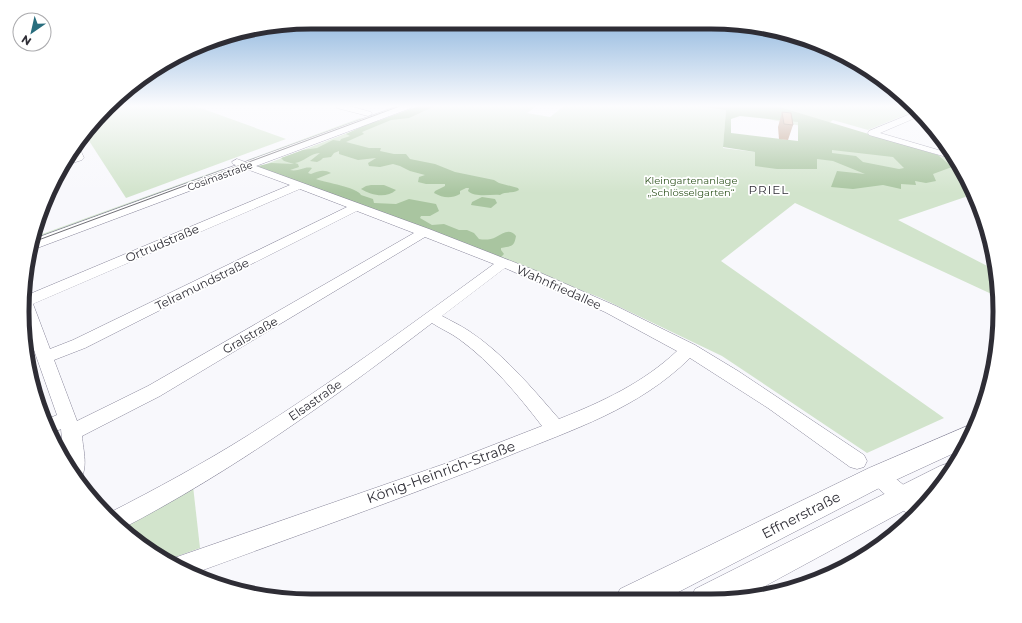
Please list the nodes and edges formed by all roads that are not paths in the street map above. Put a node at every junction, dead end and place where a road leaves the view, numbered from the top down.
1 (321, 135) edge
2 (879, 135) edge
3 (945, 155) edge
4 (243, 164) junction
5 (300, 186) junction
6 (357, 207) junction
7 (425, 232) junction
8 (40, 233) edge
9 (38, 243) edge
10 (503, 263) junction
11 (30, 299) edge
12 (29, 314) edge
13 (432, 316) junction
14 (688, 349) junction
15 (46, 357) junction
16 (69, 425) junction
17 (54, 426) edge
18 (556, 429) junction
19 (964, 437) edge
20 (75, 464) edge
21 (867, 468) junction
22 (931, 489) edge
23 (911, 504) edge
24 (120, 519) edge
25 (186, 565) edge
26 (720, 593) edge
27 (642, 594) edge

1 - 4 main road, Cosimastraße
2 - 3 street
4 - 5 street, Wahnfriedallee
4 - 8 main road, Cosimastraße
4 - 9 main road, Cosimastraße
5 - 6 street, Wahnfriedallee
5 - 11 street, Ortrudstraße
6 - 7 street, Wahnfriedallee
6 - 15 street, Telramundstraße
7 - 10 street, Wahnfriedallee
7 - 16 street, Gralstraße
10 - 13 street, Elsastraße
10 - 14 street, Wahnfriedallee
12 - 15 street
13 - 18 street
13 - 24 street, Elsastraße
14 - 18 street, König-Heinrich-Straße
14 - 21 street, Wahnfriedallee
15 - 16 street
16 - 17 street, Gralstraße
16 - 20 street
18 - 25 street, König-Heinrich-Straße
19 - 21 main road, Effnerstraße
21 - 23 street, Wahnfriedallee
21 - 27 main road, Effnerstraße
22 - 23 main road
23 - 26 main road

